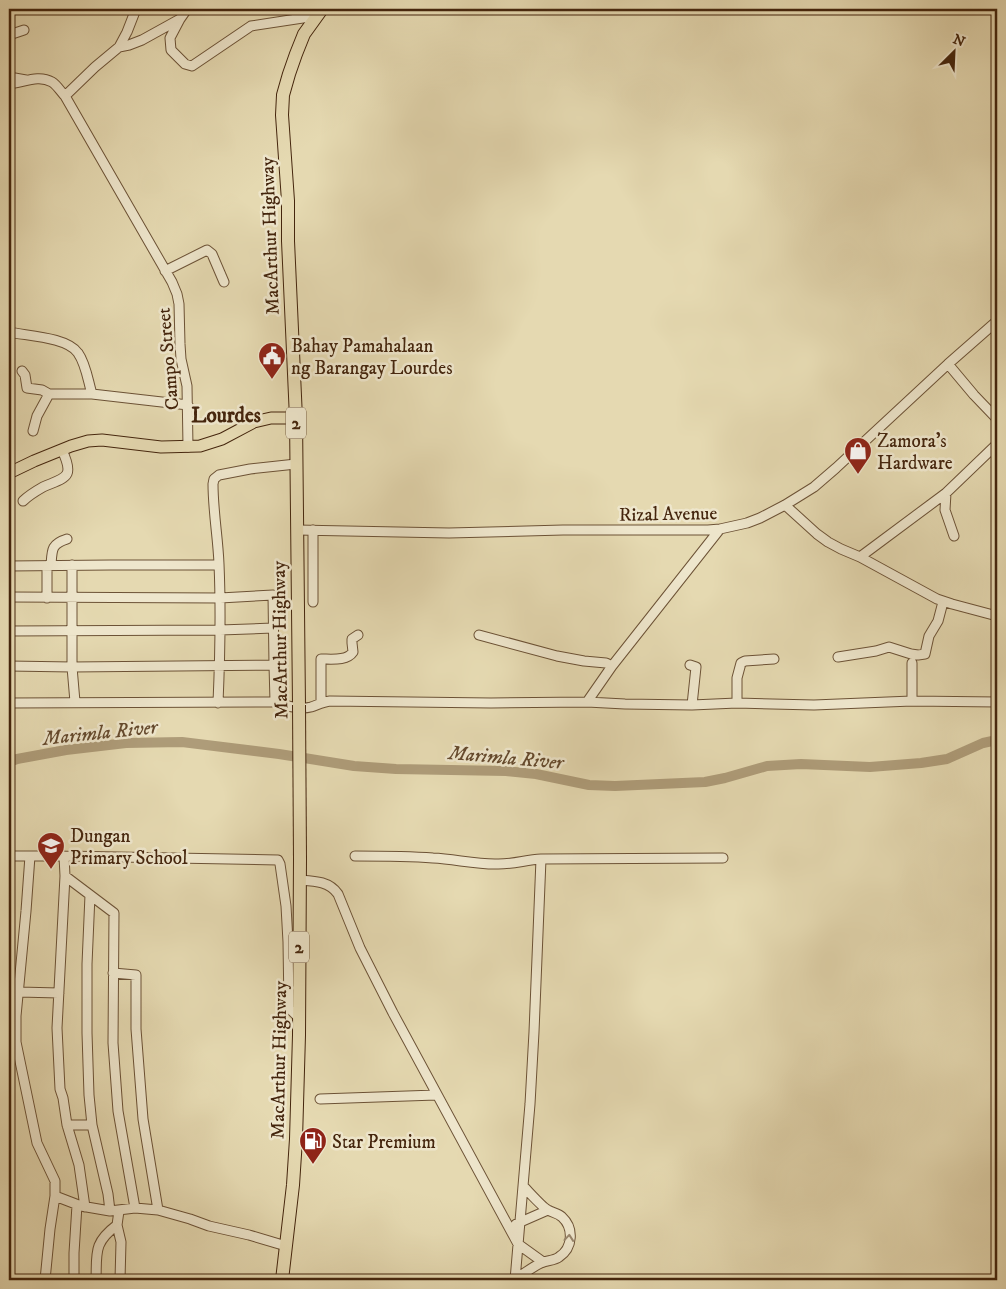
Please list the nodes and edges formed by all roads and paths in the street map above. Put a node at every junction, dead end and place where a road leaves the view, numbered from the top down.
1 (136, 9) edge
2 (187, 9) edge
3 (319, 12) edge
4 (180, 20) junction
5 (24, 30) dead end
6 (9, 36) edge
7 (119, 47) junction
8 (9, 77) edge
9 (28, 80) junction
10 (9, 84) edge
11 (65, 96) junction
12 (165, 271) junction
13 (224, 282) dead end
14 (997, 322) edge
15 (9, 332) edge
16 (948, 364) junction
17 (22, 371) dead end
18 (49, 394) junction
19 (92, 394) junction
20 (188, 405) junction
21 (996, 416) edge
22 (296, 418) junction
23 (34, 431) dead end
24 (997, 444) edge
25 (188, 447) junction
26 (62, 450) junction
27 (296, 464) junction
28 (9, 473) edge
29 (946, 492) junction
30 (23, 500) dead end
31 (785, 505) junction
32 (720, 529) junction
33 (297, 530) junction
34 (313, 530) junction
35 (954, 536) dead end
36 (68, 539) dead end
37 (860, 557) junction
38 (219, 565) junction
39 (9, 566) edge
40 (49, 566) junction
41 (72, 566) junction
42 (9, 597) edge
43 (47, 598) junction
44 (72, 598) junction
45 (220, 598) junction
46 (313, 602) dead end
47 (943, 602) junction
48 (997, 616) edge
49 (273, 628) junction
50 (220, 630) junction
51 (9, 631) edge
52 (73, 631) junction
53 (358, 635) dead end
54 (478, 635) dead end
55 (838, 657) dead end
56 (774, 659) dead end
57 (912, 663) dead end
58 (220, 665) junction
59 (274, 665) junction
60 (690, 665) dead end
61 (9, 666) edge
62 (612, 666) junction
63 (72, 667) junction
64 (912, 701) junction
65 (75, 702) junction
66 (275, 702) junction
67 (587, 702) junction
68 (997, 702) edge
69 (9, 703) edge
70 (218, 703) junction
71 (321, 703) junction
72 (736, 704) junction
73 (692, 705) junction
74 (9, 856) edge
75 (30, 856) junction
76 (64, 856) junction
77 (355, 856) dead end
78 (723, 858) dead end
79 (541, 859) junction
80 (65, 876) junction
81 (300, 880) junction
82 (90, 895) junction
83 (113, 973) junction
84 (19, 992) junction
85 (59, 993) junction
86 (299, 1018) junction
87 (436, 1095) junction
88 (320, 1099) dead end
89 (92, 1125) junction
90 (67, 1126) junction
91 (523, 1186) junction
92 (55, 1196) junction
93 (81, 1206) junction
94 (135, 1208) junction
95 (158, 1210) junction
96 (548, 1210) junction
97 (114, 1211) junction
98 (520, 1222) junction
99 (117, 1226) junction
100 (509, 1227) junction
101 (518, 1244) junction
102 (286, 1246) junction
103 (543, 1262) junction
104 (46, 1280) edge
105 (74, 1280) edge
106 (96, 1280) edge
107 (120, 1280) edge
108 (282, 1280) edge
109 (515, 1280) edge

1 - 7 street
2 - 4 street
3 - 4 street
3 - 22 highway, MacArthur Highway / 2
4 - 7 street
5 - 6 street
7 - 11 street
8 - 9 street
9 - 10 street
9 - 11 street, Campo Street
11 - 12 street, Campo Street
12 - 13 street
12 - 20 street, Campo Street
14 - 16 street, Rizal Avenue
15 - 19 street
16 - 21 street
16 - 31 street, Rizal Avenue
17 - 18 street
18 - 19 street
18 - 23 street
19 - 20 street
20 - 25 street, Campo Street
22 - 25 main road
22 - 27 highway, MacArthur Highway / 2
24 - 29 street
25 - 26 main road
26 - 28 main road
26 - 30 street
27 - 33 highway, MacArthur Highway / 2
27 - 38 street
29 - 35 street
29 - 37 street
31 - 32 street, Rizal Avenue
31 - 37 street
32 - 34 street, Rizal Avenue
32 - 62 street
33 - 34 street, Rizal Avenue
33 - 81 highway, MacArthur Highway / 2, bridge
34 - 46 street
36 - 40 street
37 - 47 street
38 - 41 street
38 - 45 street
39 - 40 street
40 - 41 street
40 - 43 street
41 - 44 street
42 - 43 street
43 - 44 street
44 - 45 street
44 - 52 street
45 - 49 street
45 - 50 street
47 - 48 street
47 - 55 street
49 - 50 street
49 - 59 street
50 - 52 street
50 - 58 street
51 - 52 street
52 - 63 street
53 - 71 street
54 - 62 street
56 - 72 street
57 - 64 street
58 - 59 street
58 - 63 street
58 - 70 street
59 - 66 street
60 - 73 street
61 - 63 street
62 - 67 street
63 - 65 street
64 - 68 street
64 - 72 street
65 - 69 street
65 - 70 street
66 - 70 street
66 - 71 street
67 - 71 street
67 - 73 street
72 - 73 street
74 - 75 street
75 - 76 street
75 - 84 street
76 - 80 street
76 - 86 street
77 - 79 street
78 - 79 street
79 - 91 street
80 - 82 street
80 - 85 street
81 - 86 highway, MacArthur Highway / 2
81 - 87 street
82 - 83 street
82 - 89 street
83 - 94 street
83 - 95 street
84 - 85 street
84 - 92 street
85 - 90 street
86 - 102 highway, MacArthur Highway / 2
87 - 88 street
87 - 100 street
89 - 90 street
89 - 97 street
90 - 93 street
91 - 96 street
91 - 98 street
92 - 93 street
92 - 104 street
93 - 97 street
93 - 105 street
94 - 95 street
94 - 97 street
95 - 102 street
96 - 98 street
103 -> 96 street
97 - 99 street
98 - 100 street
98 - 101 street
99 - 106 street
99 - 107 street
100 - 101 street
101 - 103 street
101 - 109 street
102 - 108 highway, MacArthur Highway / 2
103 - 109 street

